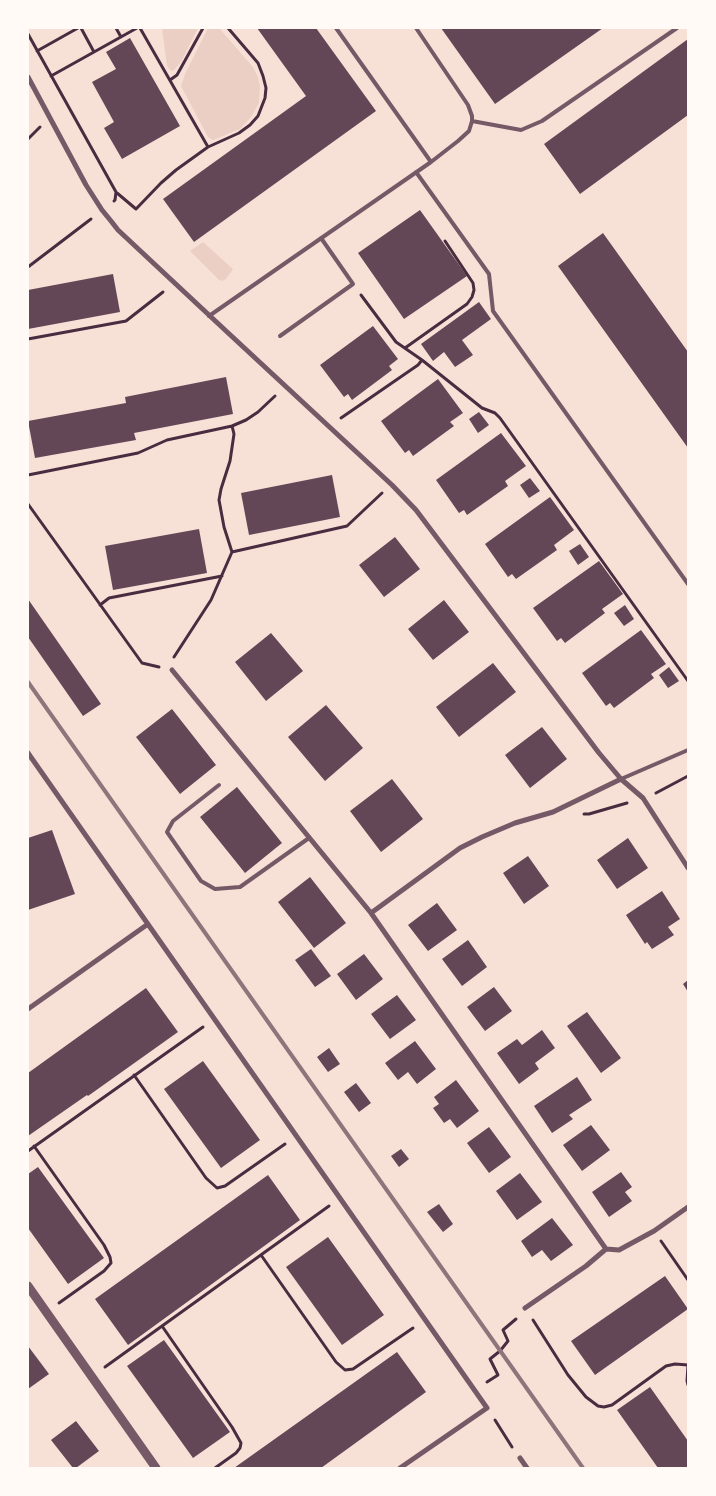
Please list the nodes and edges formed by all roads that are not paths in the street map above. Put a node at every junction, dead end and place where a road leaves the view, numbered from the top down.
1 (336, 28) edge
2 (416, 28) edge
3 (677, 28) edge
4 (28, 77) edge
5 (472, 121) junction
6 (431, 162) junction
7 (416, 172) junction
8 (321, 238) junction
9 (210, 316) junction
10 (280, 336) dead end
11 (688, 584) edge
12 (172, 670) road end
13 (688, 750) edge
14 (28, 753) edge
15 (621, 779) junction
16 (219, 785) dead end
17 (309, 838) junction
18 (688, 868) edge
19 (371, 913) junction
20 (148, 924) junction
21 (28, 1010) edge
22 (688, 1207) edge
23 (606, 1249) junction
24 (28, 1286) edge
25 (526, 1308) road end
26 (520, 1458) road end
27 (156, 1468) edge
28 (400, 1468) edge
29 (527, 1468) edge

1 - 6 lane
2 - 5 lane
3 - 5 lane
4 - 9 street
5 - 6 lane
6 - 7 lane
7 - 8 lane
7 - 11 lane
8 - 9 lane
8 - 10 lane
9 - 15 street
12 - 17 street
13 - 15 lane
14 - 20 street
15 - 18 street
15 - 19 street
16 - 17 lane
17 - 19 street
19 - 23 street
20 - 21 street
20 - 28 street
22 - 23 street
23 - 25 street
24 - 27 street
26 - 29 street

